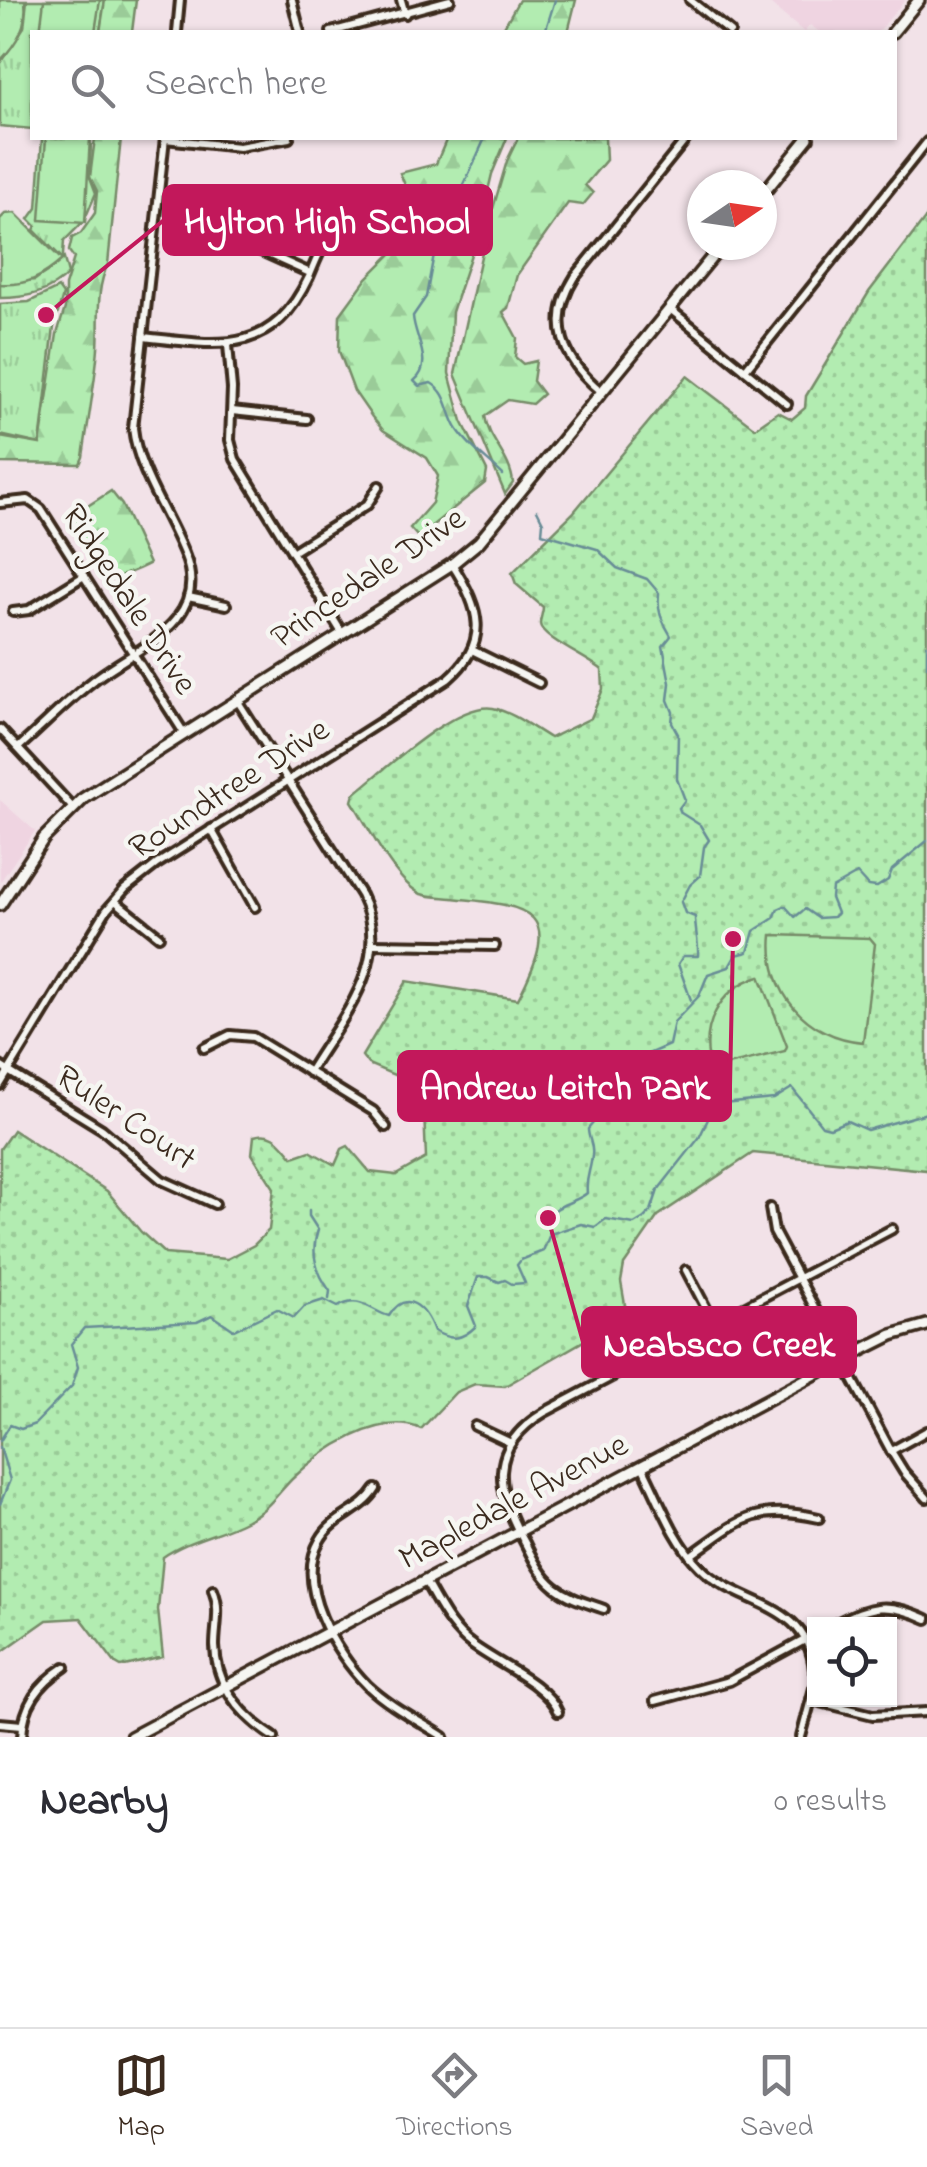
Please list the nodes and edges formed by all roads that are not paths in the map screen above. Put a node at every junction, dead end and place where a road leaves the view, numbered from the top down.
1 (180, 0) edge
2 (292, 0) edge
3 (401, 0) edge
4 (450, 0) edge
5 (690, 0) edge
6 (919, 0) edge
7 (405, 14) junction
8 (177, 30) edge
9 (300, 30) edge
10 (338, 30) edge
11 (728, 30) edge
12 (895, 30) edge
13 (165, 140) edge
14 (180, 140) edge
15 (279, 140) edge
16 (684, 140) edge
17 (806, 140) edge
18 (927, 142) edge
19 (777, 176) edge
20 (345, 218) dead end
21 (250, 246) dead end
22 (710, 260) edge
23 (310, 274) junction
24 (670, 309) junction
25 (143, 337) junction
26 (228, 345) junction
27 (745, 370) junction
28 (602, 393) junction
29 (787, 404) dead end
30 (232, 411) junction
31 (307, 419) dead end
32 (379, 486) dead end
33 (0, 503) edge
34 (292, 552) junction
35 (452, 564) junction
36 (84, 576) junction
37 (188, 597) junction
38 (226, 605) dead end
39 (13, 612) dead end
40 (342, 633) junction
41 (472, 650) junction
42 (134, 654) junction
43 (539, 683) dead end
44 (238, 700) junction
45 (0, 729) edge
46 (184, 733) junction
47 (18, 748) junction
48 (288, 780) junction
49 (73, 808) junction
50 (211, 830) junction
51 (115, 900) junction
52 (0, 904) edge
53 (256, 907) dead end
54 (159, 936) dead end
55 (374, 944) junction
56 (495, 946) dead end
57 (204, 1048) dead end
58 (0, 1066) edge
59 (8, 1071) junction
60 (309, 1072) junction
61 (0, 1085) edge
62 (386, 1126) dead end
63 (214, 1204) dead end
64 (770, 1208) dead end
65 (892, 1230) dead end
66 (686, 1270) dead end
67 (799, 1278) junction
68 (714, 1323) junction
69 (927, 1324) edge
70 (842, 1360) junction
71 (476, 1426) dead end
72 (927, 1431) edge
73 (511, 1443) junction
74 (891, 1451) junction
75 (642, 1466) junction
76 (376, 1489) dead end
77 (927, 1498) edge
78 (819, 1518) dead end
79 (518, 1532) junction
80 (690, 1556) junction
81 (425, 1582) junction
82 (213, 1590) dead end
83 (604, 1610) dead end
84 (849, 1617) edge
85 (927, 1619) edge
86 (331, 1631) junction
87 (806, 1640) junction
88 (807, 1644) edge
89 (65, 1666) dead end
90 (226, 1687) junction
91 (654, 1702) dead end
92 (810, 1707) edge
93 (840, 1707) edge
94 (558, 1712) dead end
95 (927, 1712) edge
96 (0, 1724) edge
97 (22, 1726) junction
98 (22, 1737) edge
99 (130, 1737) edge
100 (274, 1737) edge
101 (444, 1737) edge
102 (801, 1737) edge

1 - 8 street
2 - 9 street
3 - 7 street
4 - 7 street
5 - 11 street
6 - 12 street
7 - 10 street
13 - 25 street
14 - 15 street
16 - 28 street
17 - 19 street
18 - 27 street
20 - 23 street
21 - 23 street
22 - 24 street, Princedale Drive
23 - 26 street
24 - 27 street
24 - 28 street, Princedale Drive
25 - 26 street
25 - 37 street
26 - 30 street
27 - 29 street
28 - 35 street, Princedale Drive
30 - 31 street
30 - 34 street
32 - 34 street
33 - 36 street, Ridgedale Drive
34 - 40 street
35 - 40 street, Princedale Drive
35 - 41 street
36 - 39 street
36 - 42 street, Ridgedale Drive
37 - 38 street
37 - 42 street
40 - 44 street, Princedale Drive
41 - 43 street
41 - 48 street, Roundtree Drive
42 - 46 street, Ridgedale Drive
42 - 47 street
44 - 46 street, Princedale Drive
44 - 48 street
45 - 47 street
46 - 49 street, Princedale Drive
47 - 49 street
48 - 50 street, Roundtree Drive
48 - 55 street
49 - 52 street, Princedale Drive
50 - 51 street, Roundtree Drive
50 - 53 street
51 - 54 street
51 - 59 street, Roundtree Drive
55 - 56 street
55 - 60 street
57 - 60 street
58 - 59 street, Ruler Court
59 - 61 street, Roundtree Drive
59 - 63 street, Ruler Court
60 - 62 street
64 - 67 street
65 - 67 street
66 - 68 street
67 - 68 street
67 - 70 street
68 - 73 street
69 - 70 street, Mapledale Avenue
70 - 74 street
70 - 75 street, Mapledale Avenue
71 - 73 street
72 - 74 street
73 - 79 street
74 - 77 street
75 - 79 street, Mapledale Avenue
75 - 80 street
76 - 86 street
78 - 80 street
79 - 81 street, Mapledale Avenue
79 - 83 street
80 - 87 street
81 - 86 street, Mapledale Avenue
81 - 94 street
82 - 90 street
84 - 85 street
86 - 90 street, Mapledale Avenue
86 - 101 street
87 - 88 street
87 - 91 street
89 - 97 street
90 - 99 street, Mapledale Avenue
90 - 100 street
92 - 102 street
93 - 95 street
96 - 97 street
97 - 98 street

